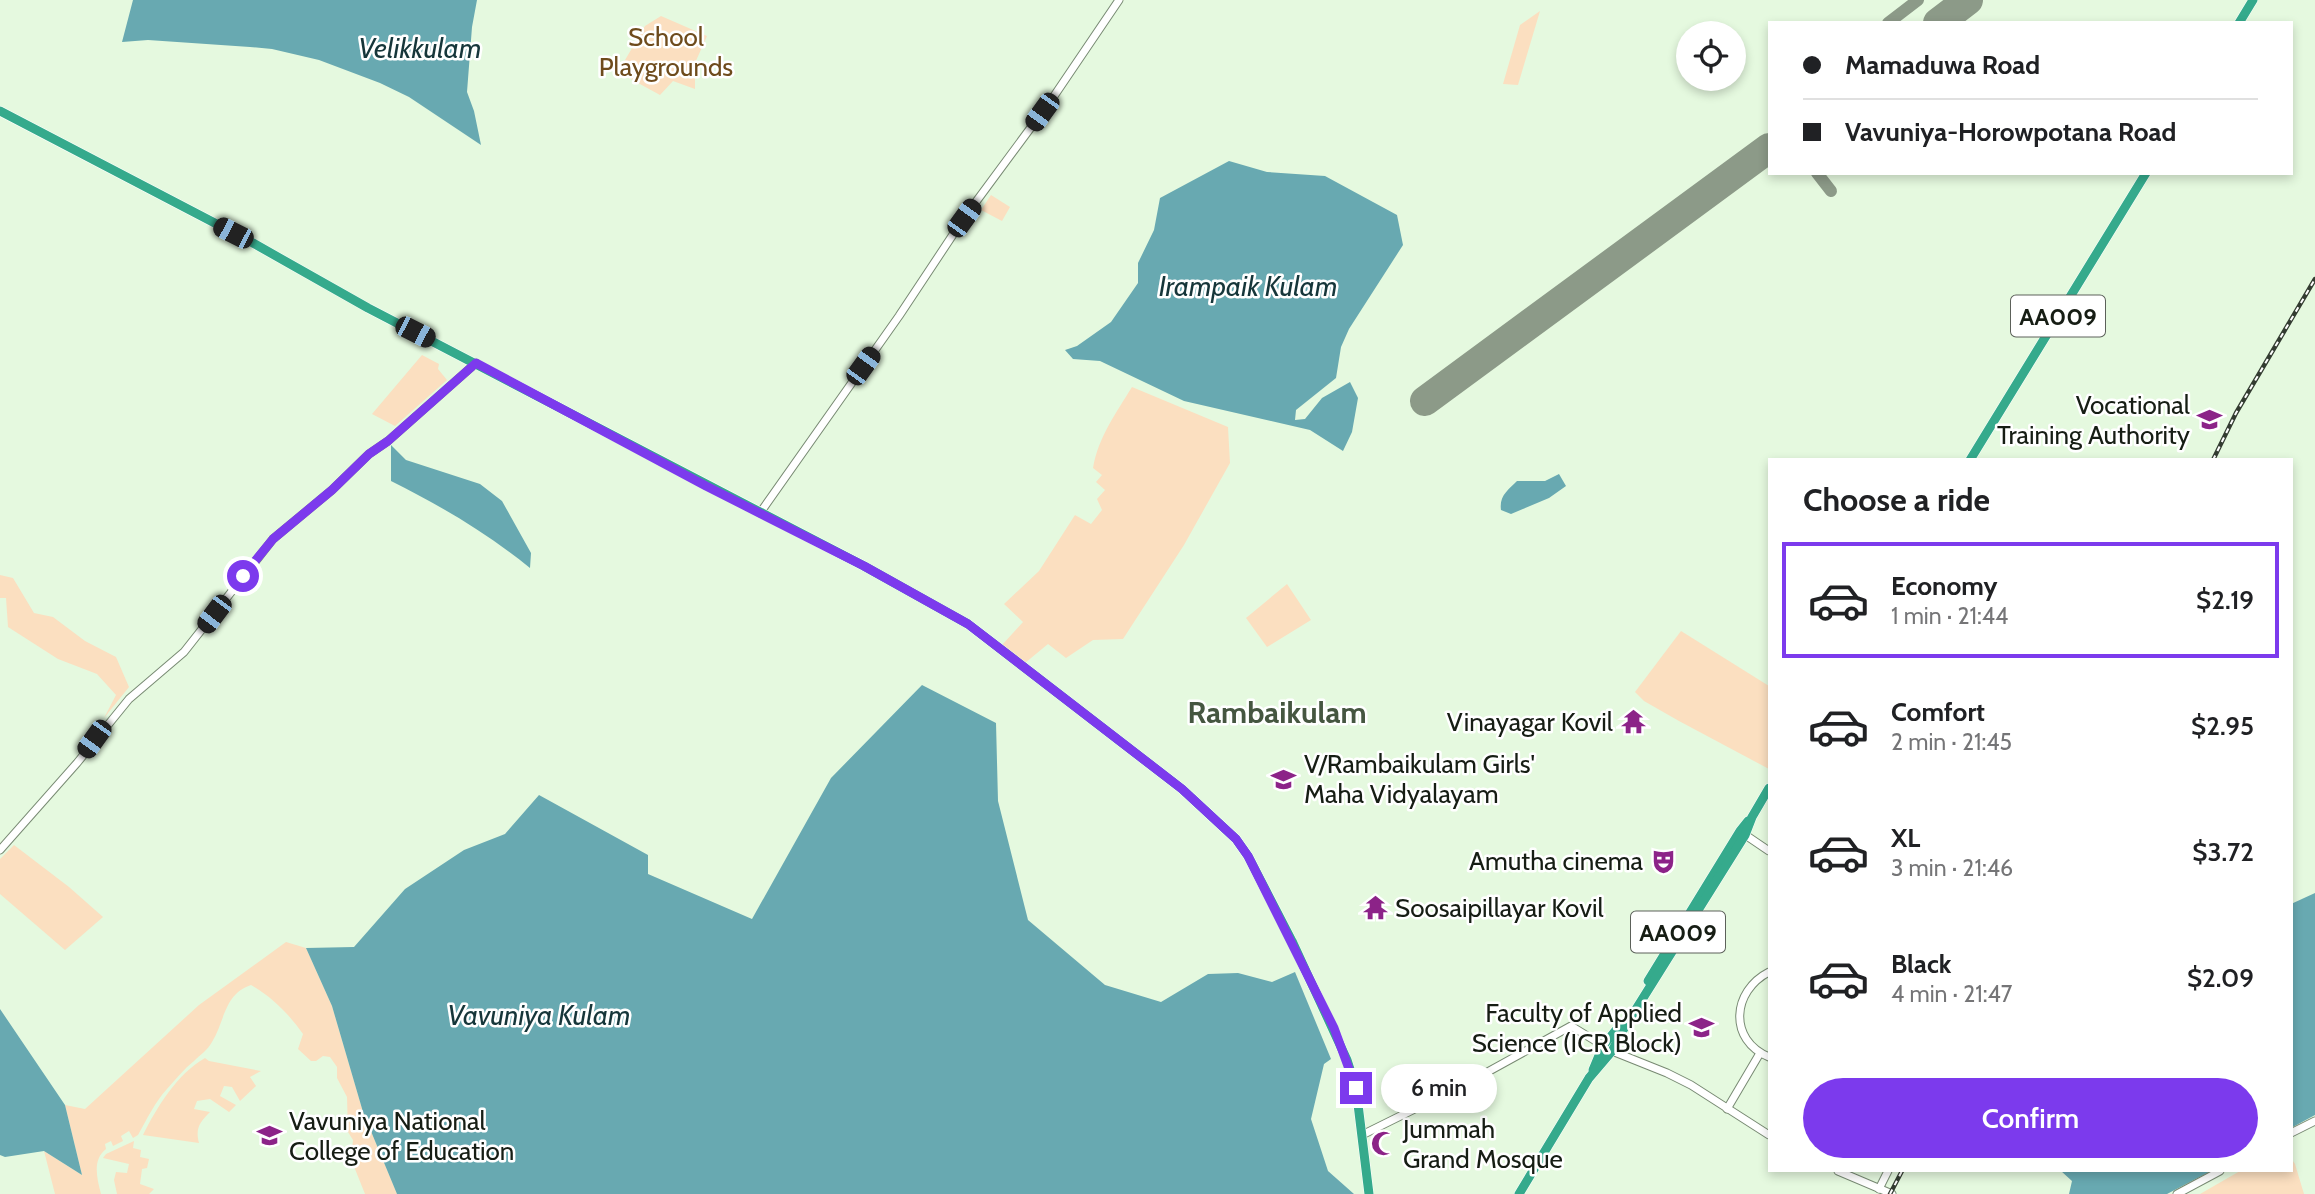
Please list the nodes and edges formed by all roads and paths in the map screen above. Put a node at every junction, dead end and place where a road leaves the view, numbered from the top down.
1 (1119, 0) edge
2 (2253, 0) edge
3 (2240, 21) edge
4 (0, 111) edge
5 (2145, 175) edge
6 (476, 363) junction
7 (1971, 458) edge
8 (760, 513) junction
9 (1768, 790) edge
10 (1742, 833) junction
11 (0, 850) edge
12 (1768, 850) edge
13 (1768, 973) edge
14 (1652, 979) junction
15 (1603, 1046) junction
16 (1612, 1051) junction
17 (1760, 1053) junction
18 (1768, 1057) edge
19 (1589, 1079) junction
20 (1727, 1109) junction
21 (2315, 1121) edge
22 (2293, 1132) edge
23 (1768, 1134) edge
24 (1362, 1135) junction
25 (1840, 1172) edge
26 (1888, 1172) edge
27 (2218, 1172) edge
28 (1879, 1189) junction
29 (1369, 1194) edge
30 (1519, 1194) edge
31 (1892, 1194) edge
32 (2177, 1194) edge

1 - 8 street
2 - 3 highway
4 - 6 highway
5 - 7 highway, AA009
6 - 8 highway
6 - 11 street
8 - 24 highway
9 - 10 highway, AA009
10 - 12 street
10 - 14 highway, AA009
13 - 17 street
14 - 15 highway, AA009
14 - 16 highway, AA009
15 - 16 street
15 - 19 highway, AA009
15 - 24 street
16 - 19 highway, AA009
16 - 20 street
17 - 18 street
17 - 20 street
19 - 30 highway, AA009
20 - 23 street
21 - 22 street
24 - 29 highway
25 - 28 street
26 - 28 street
27 - 32 street
28 - 31 street

